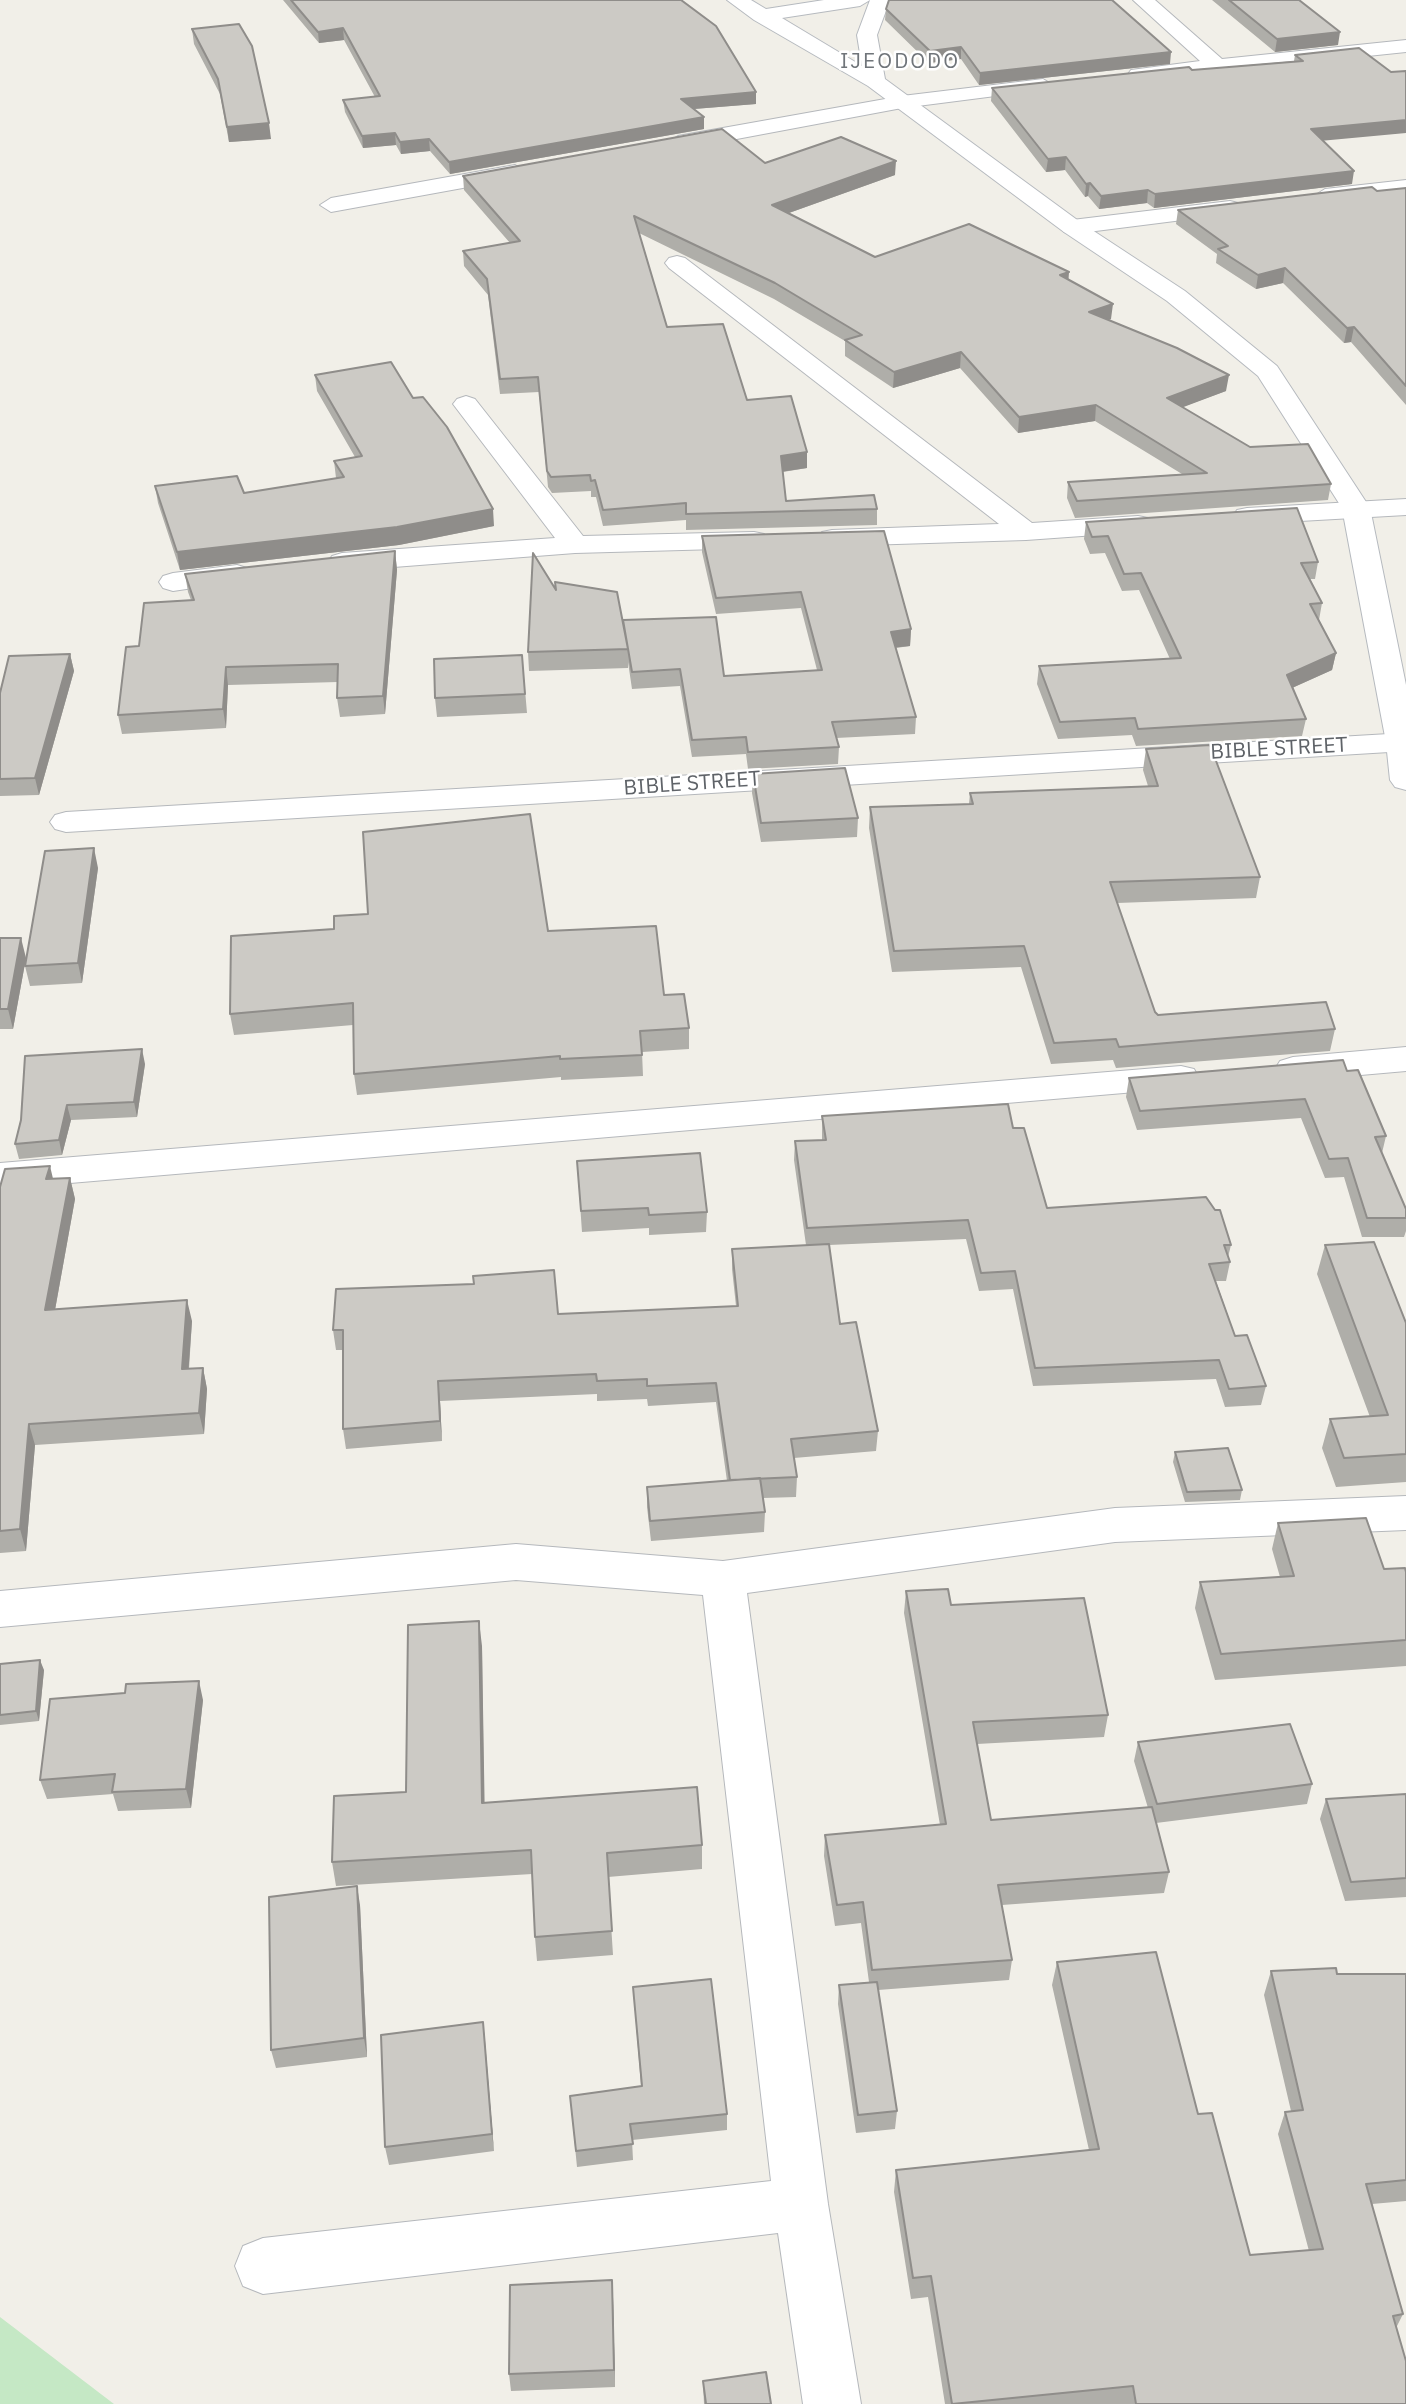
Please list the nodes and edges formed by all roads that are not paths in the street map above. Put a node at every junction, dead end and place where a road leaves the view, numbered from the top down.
1 (737, 0) edge
2 (860, 0) edge
3 (880, 0) edge
4 (1143, 0) edge
5 (761, 16) junction
6 (1406, 47) edge
7 (1216, 65) junction
8 (1120, 76) edge
9 (876, 82) junction
10 (1066, 83) edge
11 (902, 102) junction
12 (661, 146) edge
13 (538, 168) edge
14 (1406, 187) edge
15 (1299, 200) edge
16 (1259, 204) edge
17 (331, 205) dead end
18 (1072, 227) junction
19 (677, 264) dead end
20 (466, 404) dead end
21 (1406, 507) edge
22 (1356, 509) junction
23 (1219, 518) edge
24 (1164, 522) edge
25 (1026, 532) junction
26 (575, 545) junction
27 (318, 565) edge
28 (266, 571) edge
29 (173, 582) dead end
30 (1404, 742) edge
31 (1406, 780) edge
32 (66, 822) dead end
33 (1406, 1059) edge
34 (1254, 1072) edge
35 (1212, 1075) edge
36 (0, 1176) edge
37 (1406, 1513) edge
38 (723, 1579) junction
39 (0, 1609) edge
40 (801, 2204) junction
41 (263, 2266) dead end
42 (832, 2404) edge

1 - 5 street
2 - 5 street
3 - 9 street
4 - 7 street
5 - 9 street
6 - 7 street
7 - 8 street
9 - 11 street
10 - 11 street
11 - 12 street
11 - 18 street
13 - 17 street
14 - 15 street
16 - 18 street
18 - 22 street
19 - 25 street
20 - 26 street
21 - 22 street
22 - 23 street
22 - 30 street
24 - 25 street
25 - 26 street
26 - 27 street
28 - 29 street
30 - 31 street
30 - 32 street, BIBLE STREET
33 - 34 street
35 - 36 street
37 - 38 street
38 - 39 street
38 - 40 street
40 - 41 street
40 - 42 street

